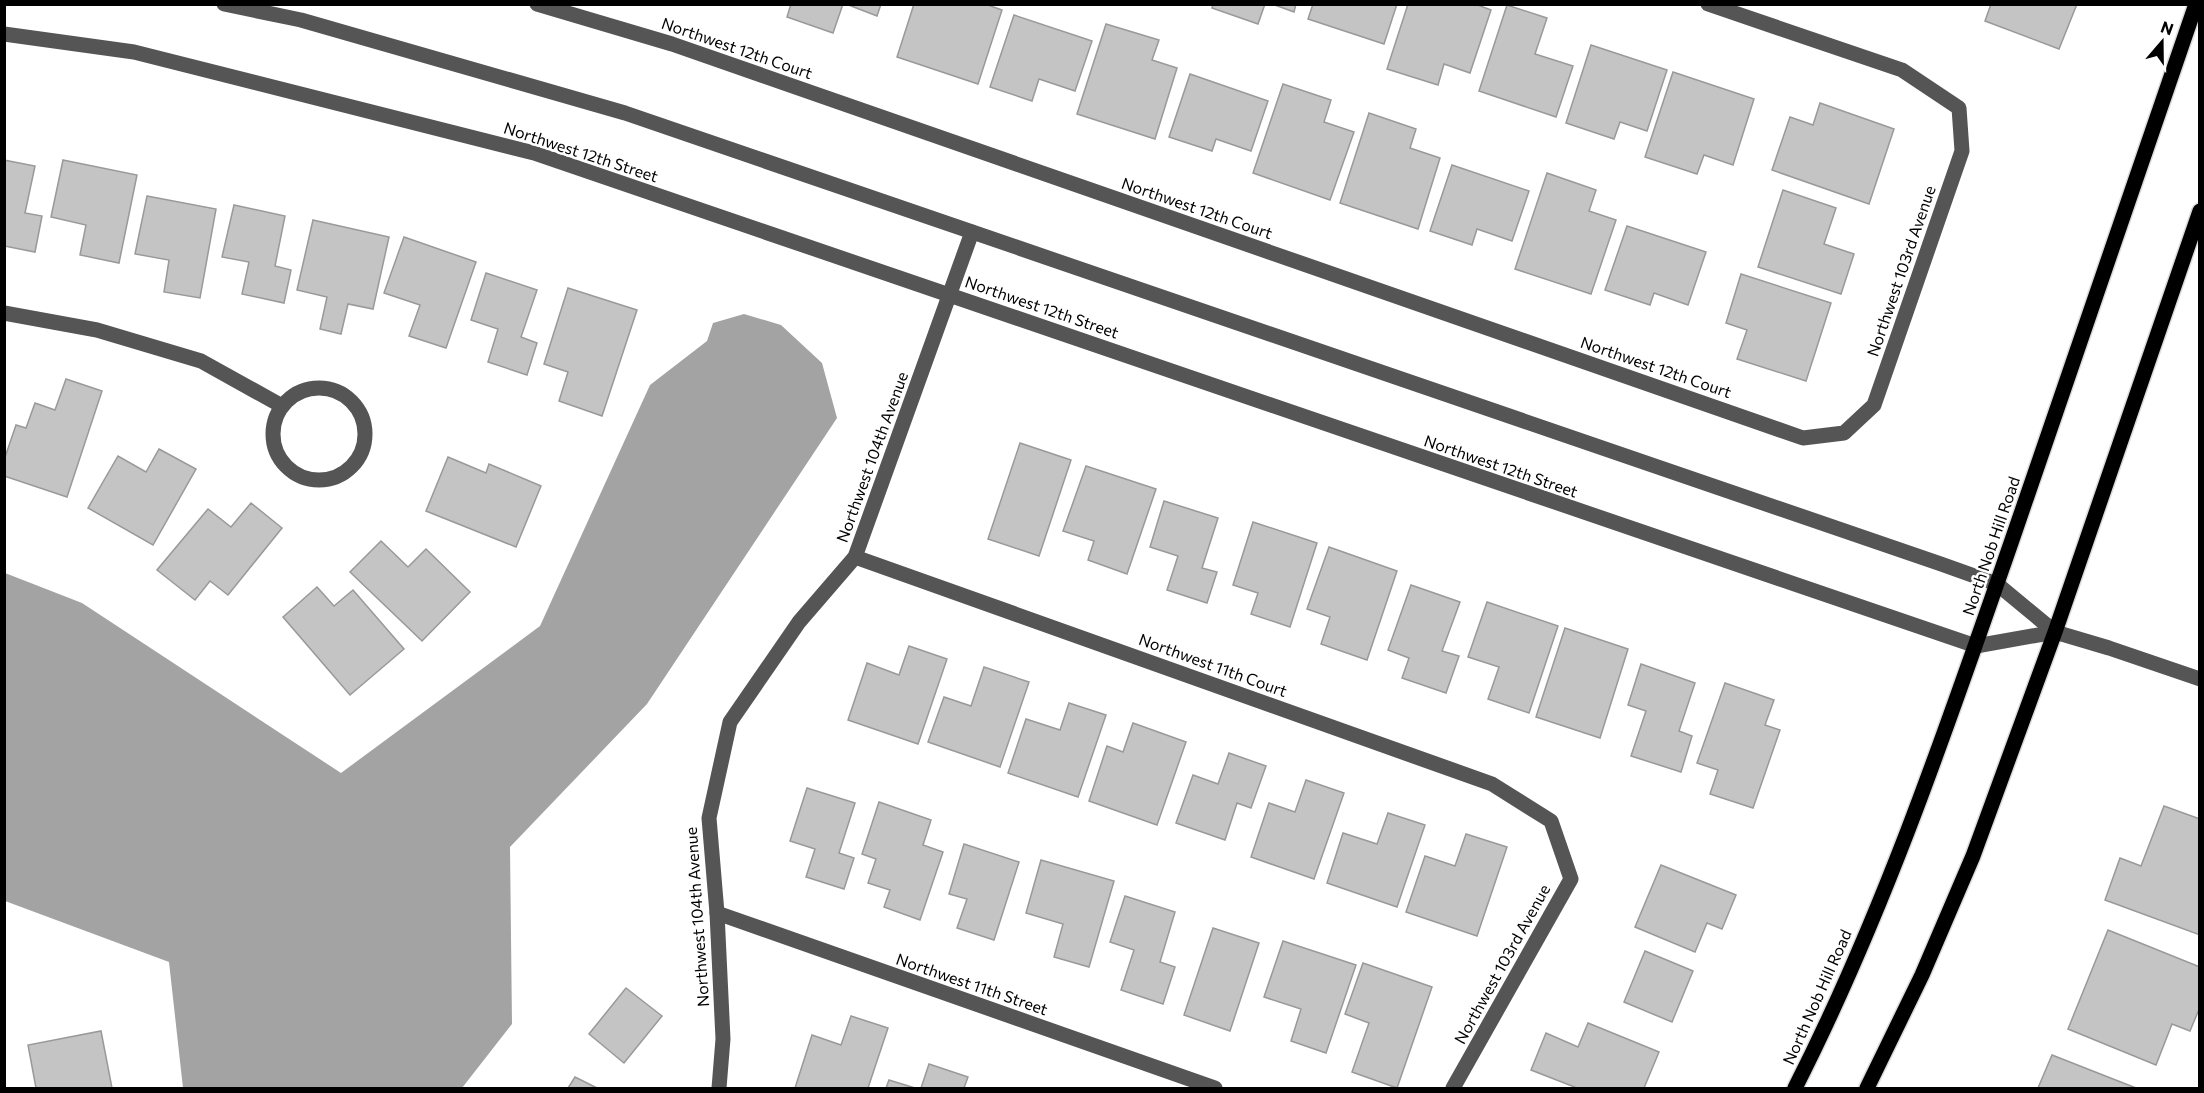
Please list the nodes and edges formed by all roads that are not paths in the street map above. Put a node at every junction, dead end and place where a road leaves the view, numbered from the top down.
1 (224, 4) edge
2 (537, 4) edge
3 (1708, 4) edge
4 (2196, 4) edge
5 (4, 34) edge
6 (2199, 210) edge
7 (972, 232) junction
8 (950, 295) junction
9 (4, 313) edge
10 (282, 406) junction
11 (1844, 433) joint
12 (855, 556) junction
13 (1996, 584) junction
14 (2055, 633) junction
15 (1976, 646) junction
16 (2199, 679) edge
17 (1551, 822) joint
18 (717, 913) junction
19 (719, 1089) edge
20 (1215, 1089) edge
21 (1453, 1089) edge
22 (1795, 1089) edge
23 (1867, 1089) edge

1 - 7 street, Northwest 12th Street
2 - 11 street, Northwest 12th Court
3 - 11 street, Northwest 103rd Avenue
4 - 13 main road, North Nob Hill Road
5 - 8 street, Northwest 12th Street
6 - 14 main road
7 - 8 street, Northwest 104th Avenue
7 - 13 street, Northwest 12th Street
8 - 12 street, Northwest 104th Avenue
8 - 15 street, Northwest 12th Street
9 - 10 street
10 - 10 street
12 - 17 street, Northwest 11th Court
12 - 18 street, Northwest 104th Avenue
13 - 14 street, Northwest 12th Street
13 - 15 main road, North Nob Hill Road
14 - 15 street, Northwest 12th Street
14 - 16 street, Northwest 12th Street
14 - 23 main road
15 - 22 main road, North Nob Hill Road
17 - 21 street, Northwest 103rd Avenue
18 - 19 street, Northwest 104th Avenue
18 - 20 street, Northwest 11th Street

